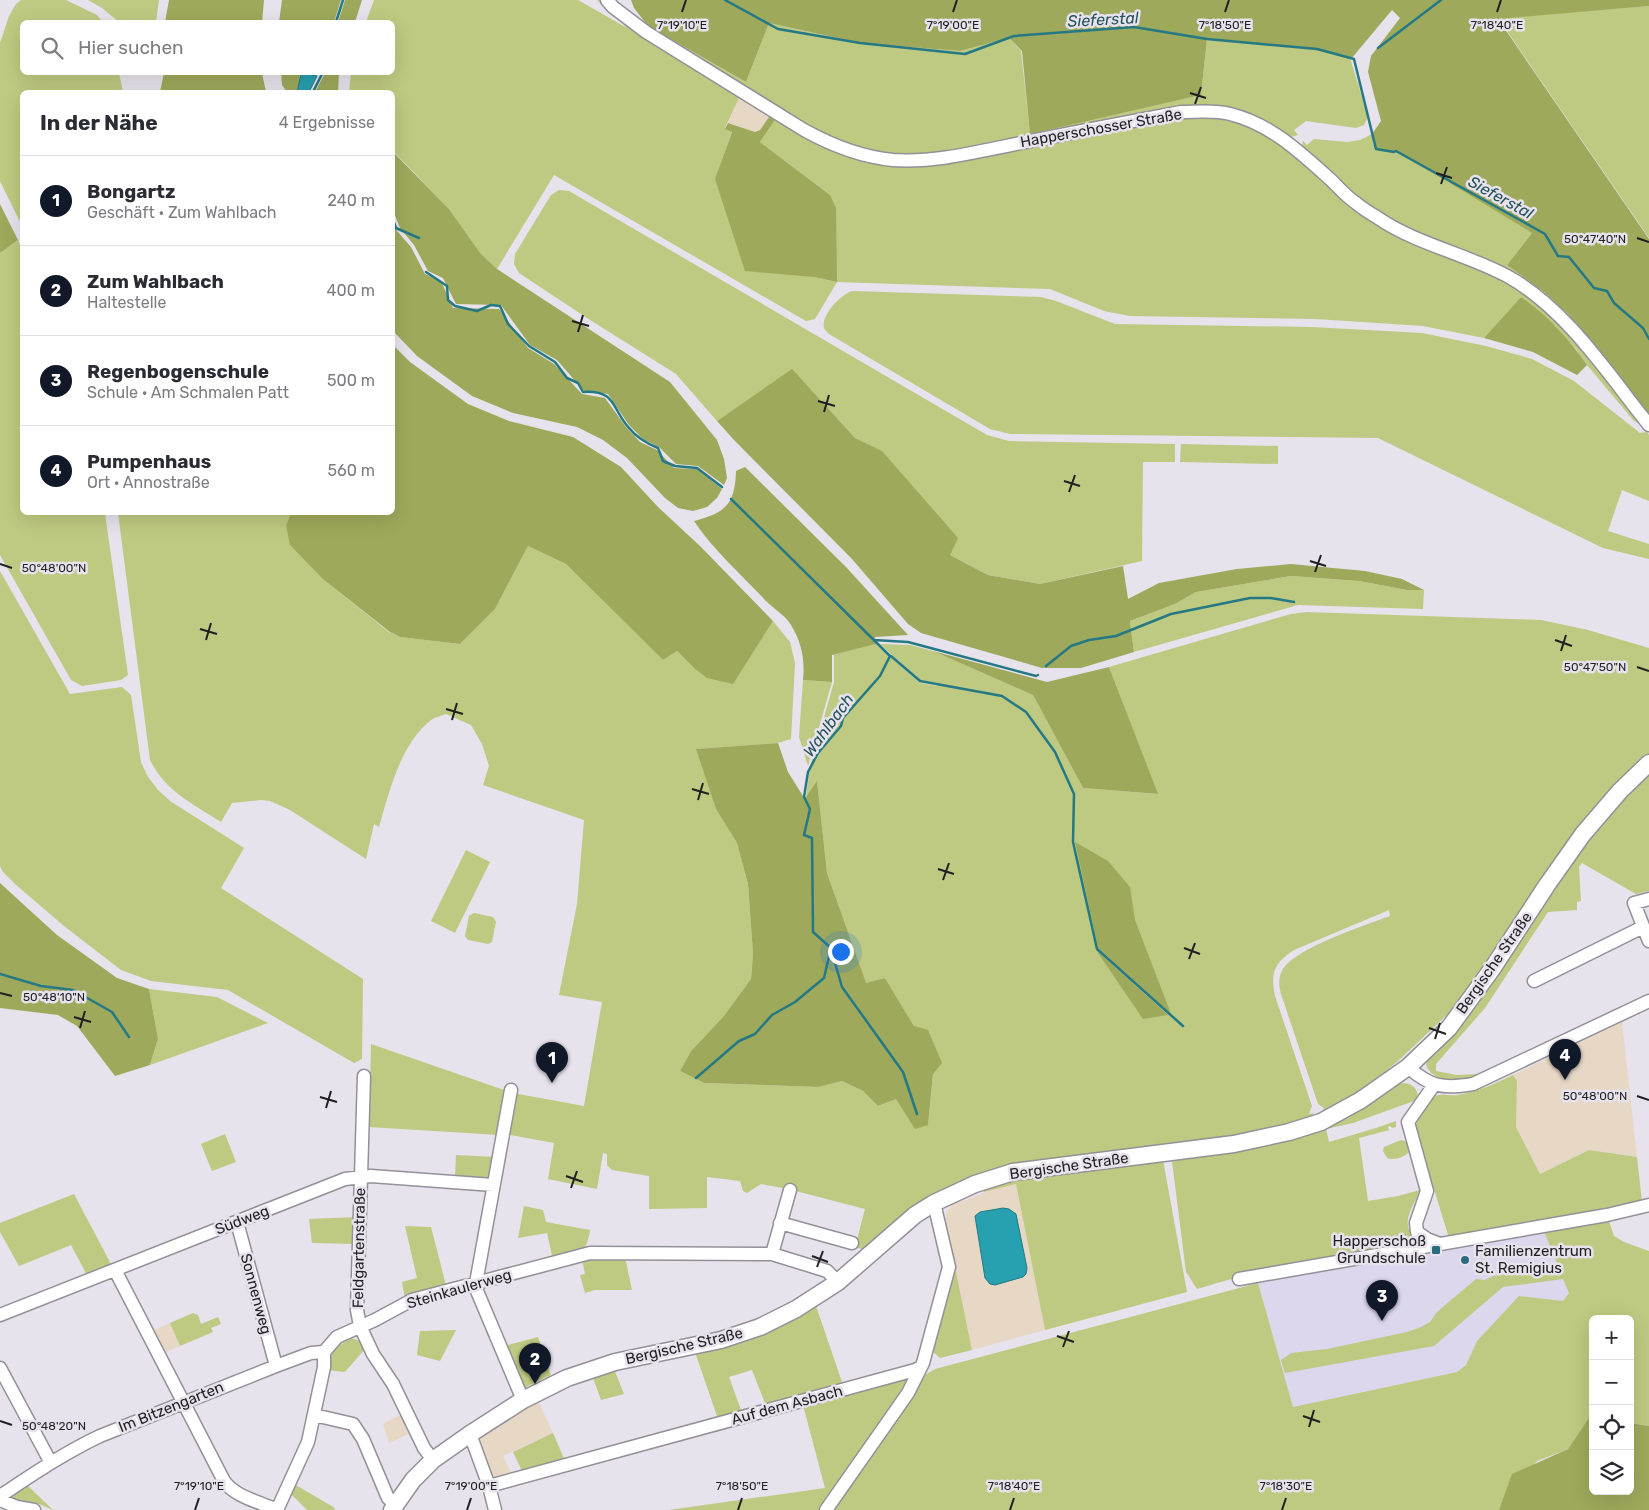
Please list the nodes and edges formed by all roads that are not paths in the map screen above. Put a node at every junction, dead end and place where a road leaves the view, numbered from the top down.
1 (607, 0) edge
2 (1649, 425) edge
3 (1649, 763) edge
4 (1649, 899) edge
5 (1643, 927) junction
6 (1649, 940) edge
7 (1534, 981) dead end
8 (1649, 1001) edge
9 (1408, 1067) junction
10 (364, 1076) dead end
11 (1434, 1085) junction
12 (511, 1090) dead end
13 (361, 1177) junction
14 (493, 1186) junction
15 (790, 1190) dead end
16 (934, 1204) junction
17 (1649, 1205) edge
18 (237, 1222) junction
19 (780, 1223) junction
20 (852, 1243) dead end
21 (1441, 1244) junction
22 (772, 1254) junction
23 (115, 1270) junction
24 (1239, 1279) dead end
25 (838, 1282) junction
26 (476, 1283) junction
27 (0, 1314) edge
28 (360, 1326) junction
29 (324, 1352) junction
30 (276, 1366) junction
31 (921, 1367) junction
32 (0, 1368) edge
33 (523, 1400) junction
34 (183, 1402) junction
35 (314, 1415) junction
36 (470, 1434) junction
37 (433, 1460) junction
38 (51, 1463) junction
39 (489, 1486) junction
40 (0, 1498) edge
41 (393, 1507) edge
42 (34, 1510) edge
43 (277, 1510) edge
44 (495, 1510) edge
45 (826, 1510) edge

1 - 2 street, Happerschosser Straße
3 - 9 main road, Bergische Straße
4 - 5 street
5 - 6 street
5 - 7 street
8 - 11 street
9 - 11 street
9 - 16 main road, Bergische Straße
10 - 13 street, Feldgartenstraße
11 - 21 street
12 - 14 street
13 - 14 street, Südweg
13 - 18 street, Südweg
13 - 28 street, Feldgartenstraße
14 - 26 street
15 - 19 street
16 - 25 main road, Bergische Straße
16 - 31 street
17 - 21 street
18 - 23 street, Südweg
18 - 30 street, Sonnenweg
19 - 20 street
19 - 22 street
21 - 24 street
22 - 25 street, Steinkaulerweg
22 - 26 street, Steinkaulerweg
23 - 27 street, Südweg
23 - 34 street
25 - 33 main road, Bergische Straße
26 - 28 street, Steinkaulerweg
26 - 33 street
28 - 29 street, Steinkaulerweg
28 - 37 street, Feldgartenstraße
29 - 30 street, Im Bitzengarten
29 - 35 street
30 - 34 street, Im Bitzengarten
31 - 39 street, Auf dem Asbach
31 - 45 street
32 - 38 street
33 - 36 main road, Bergische Straße
34 - 38 street, Im Bitzengarten
34 - 43 street
35 - 41 street
35 - 43 street
36 - 37 main road, Bergische Straße
36 - 39 street
37 - 41 main road, Bergische Straße
38 - 40 street, Im Bitzengarten
39 - 44 street
40 - 42 street

